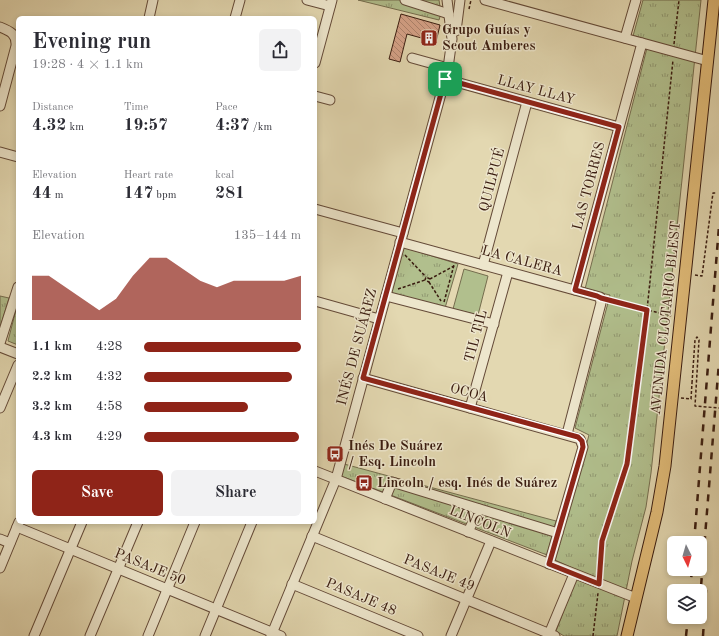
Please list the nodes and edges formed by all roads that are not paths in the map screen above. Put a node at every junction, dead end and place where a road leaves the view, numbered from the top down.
1 (154, 0) edge
2 (240, 0) edge
3 (307, 0) edge
4 (405, 0) edge
5 (447, 0) edge
6 (460, 0) edge
7 (485, 0) edge
8 (636, 0) edge
9 (714, 0) edge
10 (331, 3) edge
11 (508, 3) edge
12 (449, 14) junction
13 (150, 16) edge
14 (236, 16) edge
15 (0, 27) edge
16 (16, 34) edge
17 (625, 38) junction
18 (642, 43) junction
19 (317, 56) edge
20 (412, 58) dead end
21 (450, 58) junction
22 (708, 61) junction
23 (448, 68) junction
24 (445, 79) junction
25 (2, 93) edge
26 (317, 97) edge
27 (330, 100) dead end
28 (527, 102) junction
29 (0, 106) edge
30 (619, 127) junction
31 (0, 152) edge
32 (16, 156) edge
33 (317, 209) edge
34 (401, 238) junction
35 (483, 265) junction
36 (508, 272) junction
37 (575, 290) junction
38 (16, 293) edge
39 (389, 294) junction
40 (317, 302) edge
41 (379, 319) junction
42 (494, 324) junction
43 (0, 343) edge
44 (0, 347) edge
45 (16, 353) edge
46 (16, 370) edge
47 (363, 378) junction
48 (0, 408) edge
49 (470, 408) junction
50 (567, 434) junction
51 (317, 472) edge
52 (336, 479) junction
53 (385, 499) junction
54 (479, 509) junction
55 (18, 524) edge
56 (81, 524) edge
57 (137, 524) edge
58 (194, 524) edge
59 (251, 524) edge
60 (468, 532) junction
61 (558, 533) junction
62 (312, 536) junction
63 (0, 539) edge
64 (491, 541) junction
65 (10, 543) junction
66 (71, 549) junction
67 (549, 564) junction
68 (0, 568) edge
69 (119, 569) junction
70 (574, 574) junction
71 (292, 584) junction
72 (167, 589) junction
73 (636, 598) junction
74 (466, 599) junction
75 (216, 609) junction
76 (272, 634) edge
77 (552, 635) edge
78 (34, 636) edge
79 (90, 636) edge
80 (148, 636) edge
81 (205, 636) edge
82 (281, 636) edge
83 (418, 636) edge
84 (451, 636) edge
85 (627, 636) edge

1 - 13 street
2 - 14 street
3 - 10 street
4 - 12 street
5 - 12 street, INÉS DE SUÁREZ
6 - 21 street, INÉS DE SUÁREZ
7 - 11 street
8 - 17 street
9 - 22 main road, AVENIDA CLOTARIO BLEST
10 - 19 street
11 - 17 street
12 - 21 street, INÉS DE SUÁREZ
15 - 16 street
16 - 25 street
17 - 18 street
18 - 22 street
18 - 30 street, LAS TORRES
20 - 23 street
21 - 23 street, INÉS DE SUÁREZ
22 - 73 main road, AVENIDA CLOTARIO BLEST
23 - 24 street, INÉS DE SUÁREZ
24 - 28 street, LLAY LLAY
24 - 34 street, INÉS DE SUÁREZ
25 - 29 street
26 - 27 street
28 - 30 street, LLAY LLAY
28 - 35 street, QUILPUÉ
30 - 37 street, LAS TORRES
31 - 32 street
33 - 34 street, LA CALERA
34 - 35 street, LA CALERA
34 - 39 street, INÉS DE SUÁREZ
35 - 36 street, LA CALERA
36 - 37 street, LA CALERA
36 - 42 street, TIL TIL
37 - 50 street, LA CALERA
38 - 43 street
39 - 41 street, INÉS DE SUÁREZ
39 - 42 street
40 - 41 street
41 - 47 street, INÉS DE SUÁREZ
42 - 49 street, TIL TIL
44 - 45 street
46 - 48 street
47 - 49 street, OCOA
47 - 52 street, INÉS DE SUÁREZ
49 - 50 street, OCOA
50 - 61 street, OCOA
51 - 52 street, LINCOLN
52 - 53 street, LINCOLN
52 - 62 street, INÉS DE SUÁREZ
53 - 54 street
53 - 60 street, LINCOLN
54 - 60 street
54 - 61 street
55 - 65 street
55 - 66 street, PASAJE 50
56 - 66 street
57 - 69 street
58 - 72 street
59 - 75 street
60 - 64 street, LINCOLN
61 - 67 street, OCOA
62 - 71 street, INÉS DE SUÁREZ
62 - 74 street, PASAJE 49
63 - 65 street
64 - 67 street, LINCOLN
64 - 74 street
65 - 68 street
66 - 69 street, PASAJE 50
66 - 78 street
67 - 70 street, LINCOLN
69 - 72 street, PASAJE 50
69 - 79 street
70 - 73 street, LINCOLN
70 - 77 street
71 - 76 street, INÉS DE SUÁREZ
71 - 83 street, PASAJE 48
72 - 75 street, PASAJE 50
72 - 80 street
73 - 85 main road, AVENIDA CLOTARIO BLEST
74 - 77 street, PASAJE 49
74 - 84 street
75 - 76 street, PASAJE 50
75 - 81 street
76 - 82 street, PASAJE 50

